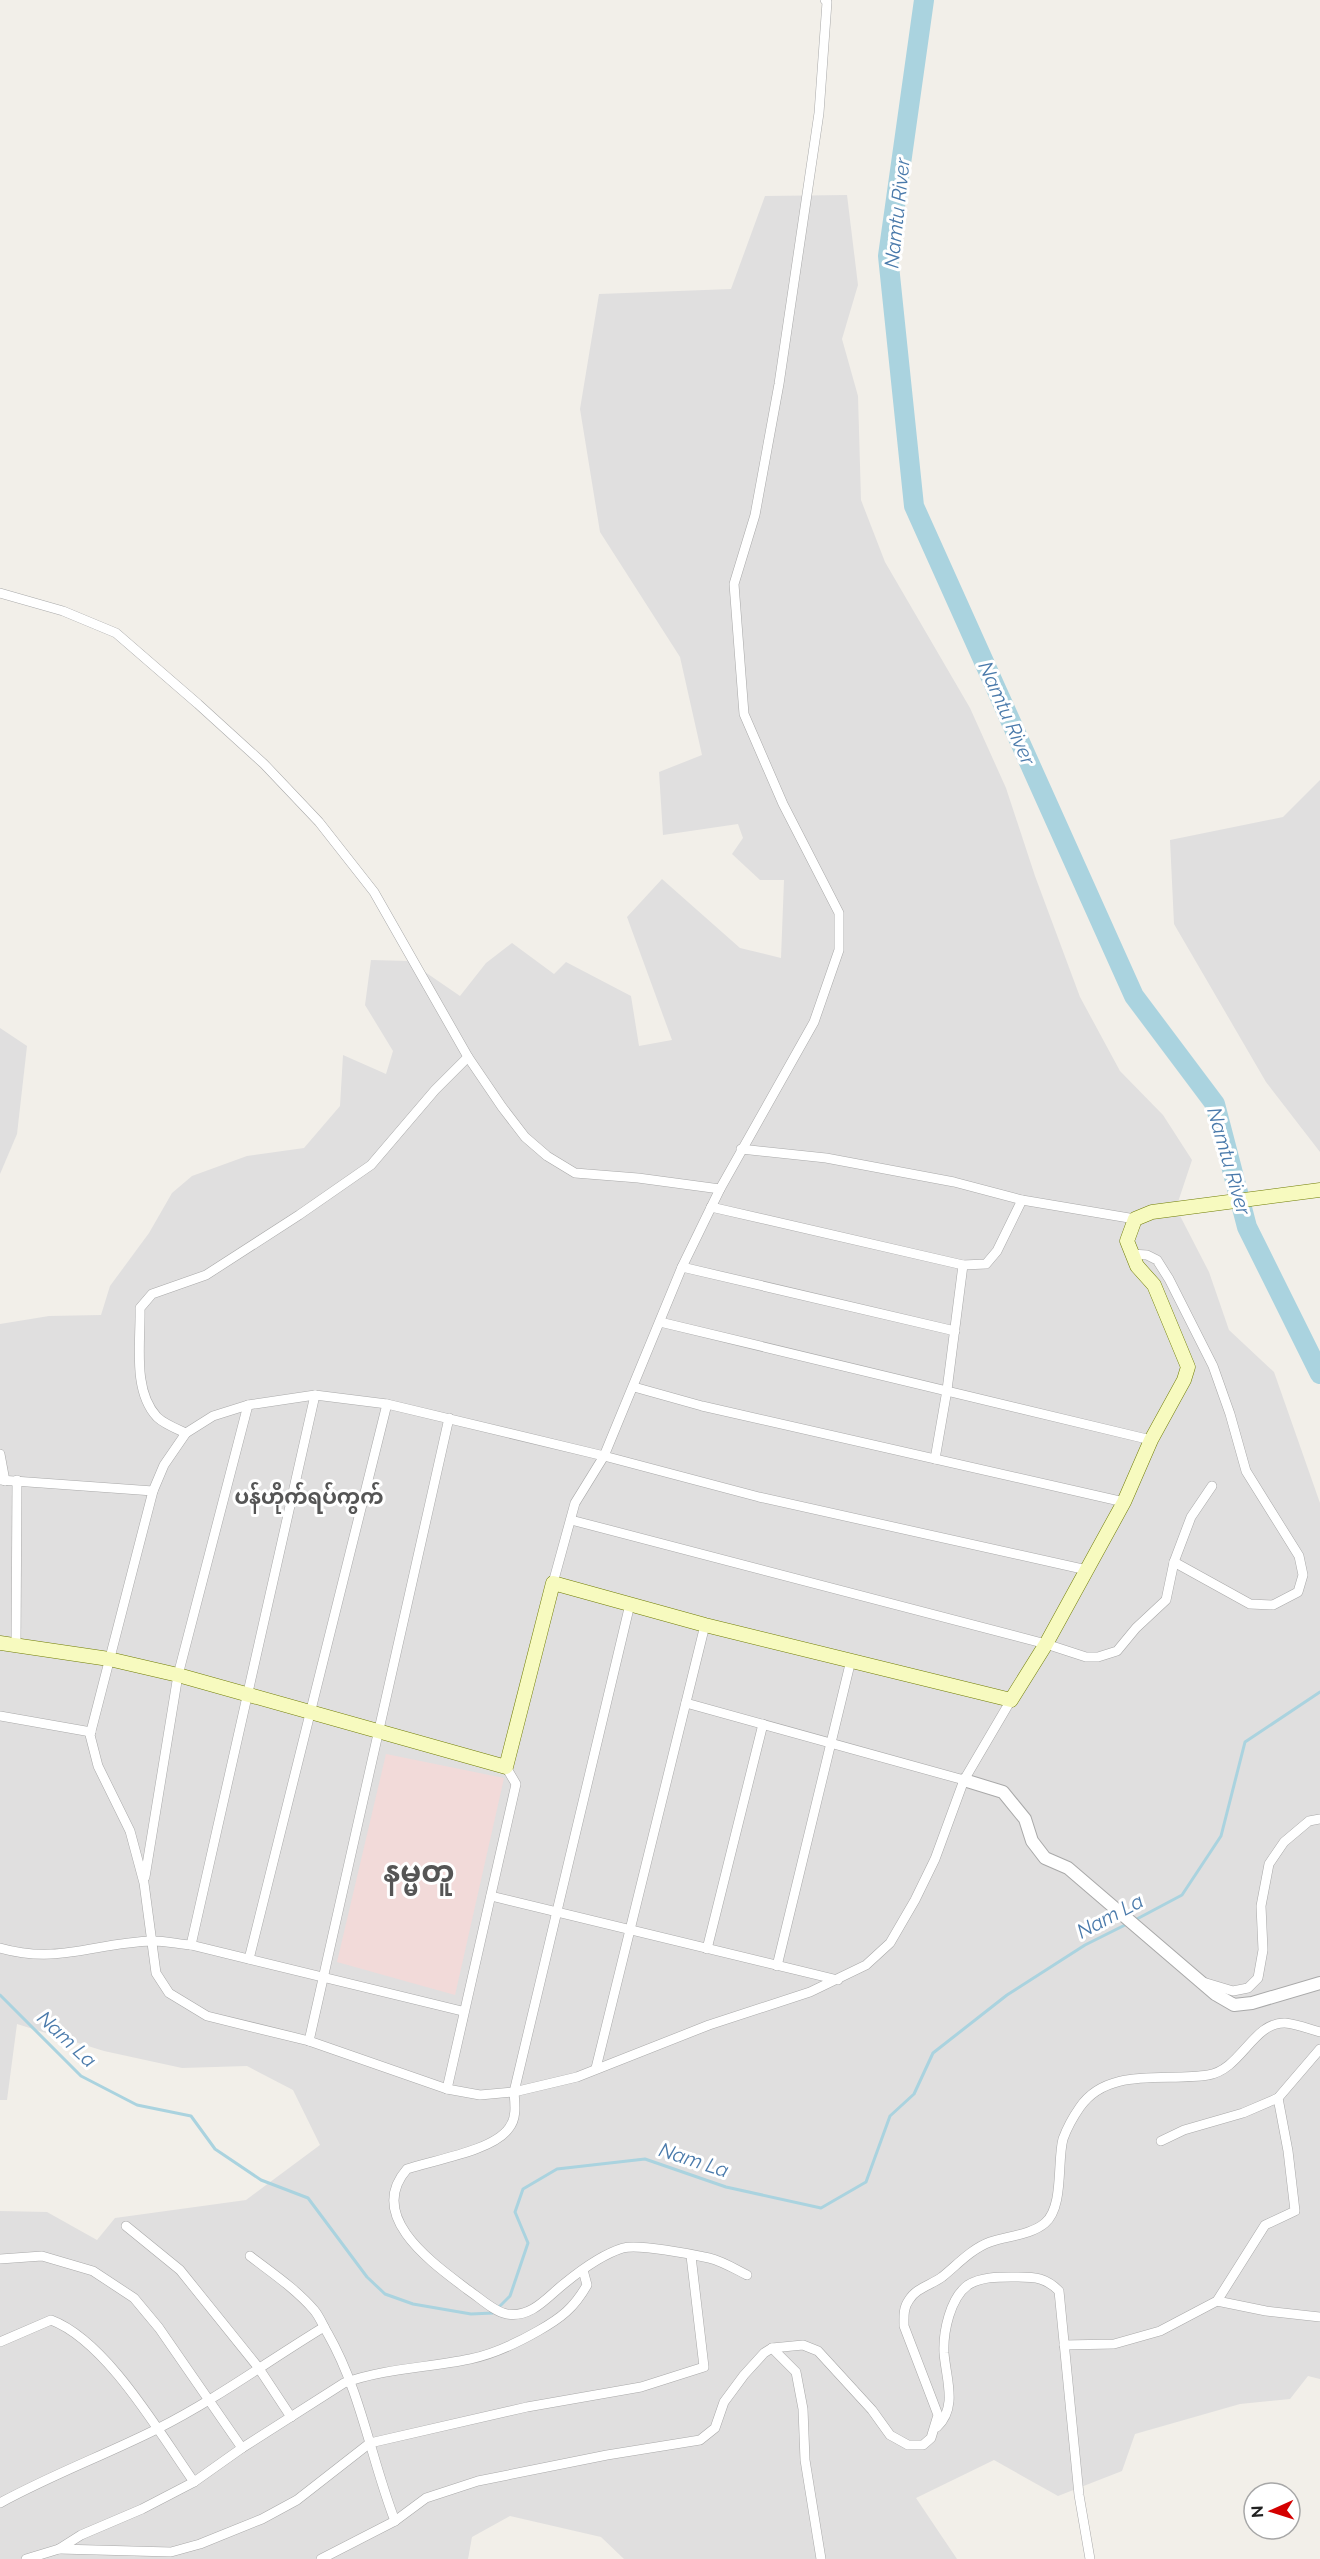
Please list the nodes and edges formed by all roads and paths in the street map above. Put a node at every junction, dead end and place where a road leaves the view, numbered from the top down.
1 (825, 0) edge
2 (0, 593) edge
3 (468, 1057) junction
4 (741, 1149) junction
5 (720, 1189) junction
6 (1320, 1190) edge
7 (1022, 1200) junction
8 (711, 1207) junction
9 (1135, 1219) junction
10 (1131, 1254) junction
11 (963, 1265) junction
12 (682, 1267) junction
13 (660, 1323) junction
14 (955, 1331) junction
15 (634, 1387) junction
16 (947, 1390) junction
17 (315, 1395) junction
18 (387, 1404) junction
19 (248, 1405) junction
20 (449, 1418) junction
21 (186, 1433) junction
22 (1151, 1440) junction
23 (0, 1454) edge
24 (604, 1456) junction
25 (935, 1459) junction
26 (3, 1480) edge
27 (17, 1480) junction
28 (1212, 1486) dead end
29 (153, 1491) junction
30 (1124, 1502) junction
31 (571, 1520) junction
32 (1174, 1562) junction
33 (1088, 1570) junction
34 (553, 1583) junction
35 (630, 1604) junction
36 (705, 1625) junction
37 (0, 1643) edge
38 (16, 1644) junction
39 (1046, 1644) junction
40 (109, 1659) junction
41 (851, 1660) junction
42 (178, 1675) junction
43 (247, 1694) junction
44 (1011, 1700) junction
45 (686, 1703) junction
46 (311, 1712) junction
47 (0, 1716) edge
48 (763, 1724) junction
49 (378, 1730) junction
50 (91, 1732) junction
51 (831, 1743) junction
52 (506, 1767) junction
53 (964, 1780) junction
54 (1320, 1819) edge
55 (144, 1882) junction
56 (490, 1896) junction
57 (557, 1912) junction
58 (630, 1931) junction
59 (153, 1941) junction
60 (191, 1945) junction
61 (0, 1948) edge
62 (707, 1949) junction
63 (249, 1959) junction
64 (777, 1966) junction
65 (323, 1977) junction
66 (838, 1980) junction
67 (1200, 1981) junction
68 (1320, 1983) edge
69 (462, 2011) junction
70 (1320, 2032) edge
71 (309, 2042) junction
72 (1320, 2049) edge
73 (596, 2068) junction
74 (447, 2089) junction
75 (514, 2092) junction
76 (1278, 2098) junction
77 (1161, 2141) dead end
78 (126, 2226) dead end
79 (250, 2256) dead end
80 (691, 2256) junction
81 (0, 2259) edge
82 (583, 2270) junction
83 (747, 2275) dead end
84 (1216, 2301) junction
85 (1320, 2317) edge
86 (324, 2327) junction
87 (0, 2342) edge
88 (1064, 2345) junction
89 (772, 2348) junction
90 (258, 2367) junction
91 (351, 2380) junction
92 (207, 2402) junction
93 (291, 2417) junction
94 (936, 2427) junction
95 (157, 2430) junction
96 (369, 2443) junction
97 (242, 2448) junction
98 (194, 2482) junction
99 (0, 2503) edge
100 (395, 2521) junction
101 (59, 2549) junction
102 (26, 2559) edge
103 (321, 2559) edge
104 (821, 2559) edge
105 (1090, 2559) edge

1 - 4 street
2 - 3 street
3 - 5 street
3 - 21 street
4 - 5 street
4 - 7 street
5 - 8 street
6 - 9 main road
7 - 9 street
7 - 11 street
8 - 11 street
8 - 12 street
9 - 10 main road
10 - 22 main road
10 - 32 street
11 - 14 street
12 - 13 street
12 - 14 street
13 - 15 street
13 - 16 street
14 - 16 street
15 - 24 street
15 - 25 street
16 - 22 street
16 - 25 street
17 - 18 street
17 - 19 street
17 - 43 street
18 - 20 street
18 - 46 street
19 - 21 street
19 - 42 street
20 - 24 street
20 - 49 street
21 - 29 street
22 - 30 main road
23 - 26 street
24 - 31 street
24 - 33 street
25 - 30 street
26 - 27 street
27 - 29 street
27 - 38 street
28 - 32 street
29 - 40 street
30 - 33 main road
31 - 34 street
31 - 39 street
32 - 39 street
33 - 39 main road
34 - 35 main road
34 - 52 main road
35 - 36 main road
35 - 57 street
36 - 41 main road
36 - 45 street
37 - 38 main road
38 - 40 main road
39 - 44 main road
40 - 42 main road
40 - 50 street
41 - 44 main road
41 - 51 street
42 - 43 main road
42 - 55 street
43 - 46 main road
43 - 60 street
44 - 53 street
45 - 48 street
45 - 58 street
46 - 49 main road
46 - 63 street
47 - 50 street
48 - 51 street
48 - 62 street
49 - 52 main road
49 - 65 street
50 - 55 street
51 - 53 street
51 - 64 street
52 - 56 street
53 - 66 street
53 - 67 street
54 - 67 street
55 - 59 street
56 - 57 street
56 - 69 street
57 - 58 street
57 - 75 street
58 - 62 street
58 - 73 street
59 - 60 street
59 - 61 street
59 - 71 street
60 - 63 street
62 - 64 street
63 - 65 street
64 - 66 street
65 - 69 street
65 - 71 street
66 - 73 street
67 - 68 street
69 - 74 street
70 - 94 street
71 - 74 street
72 - 76 street
73 - 75 street
74 - 75 street
75 - 82 street
76 - 77 street
76 - 84 street
78 - 90 street
79 - 86 street
80 - 82 street
80 - 83 street
80 - 96 street
81 - 92 street
82 - 91 street
84 - 85 street
84 - 88 street
86 - 90 street
86 - 91 street
87 - 95 street
88 - 94 street
88 - 105 street
89 - 94 street
89 - 100 street
89 - 104 street
90 - 92 street
90 - 93 street
91 - 93 street
91 - 96 street
92 - 95 street
92 - 97 street
93 - 97 street
95 - 98 street
95 - 99 street
96 - 100 street
96 - 101 street
97 - 98 street
98 - 101 street
100 - 103 street
101 - 102 street

